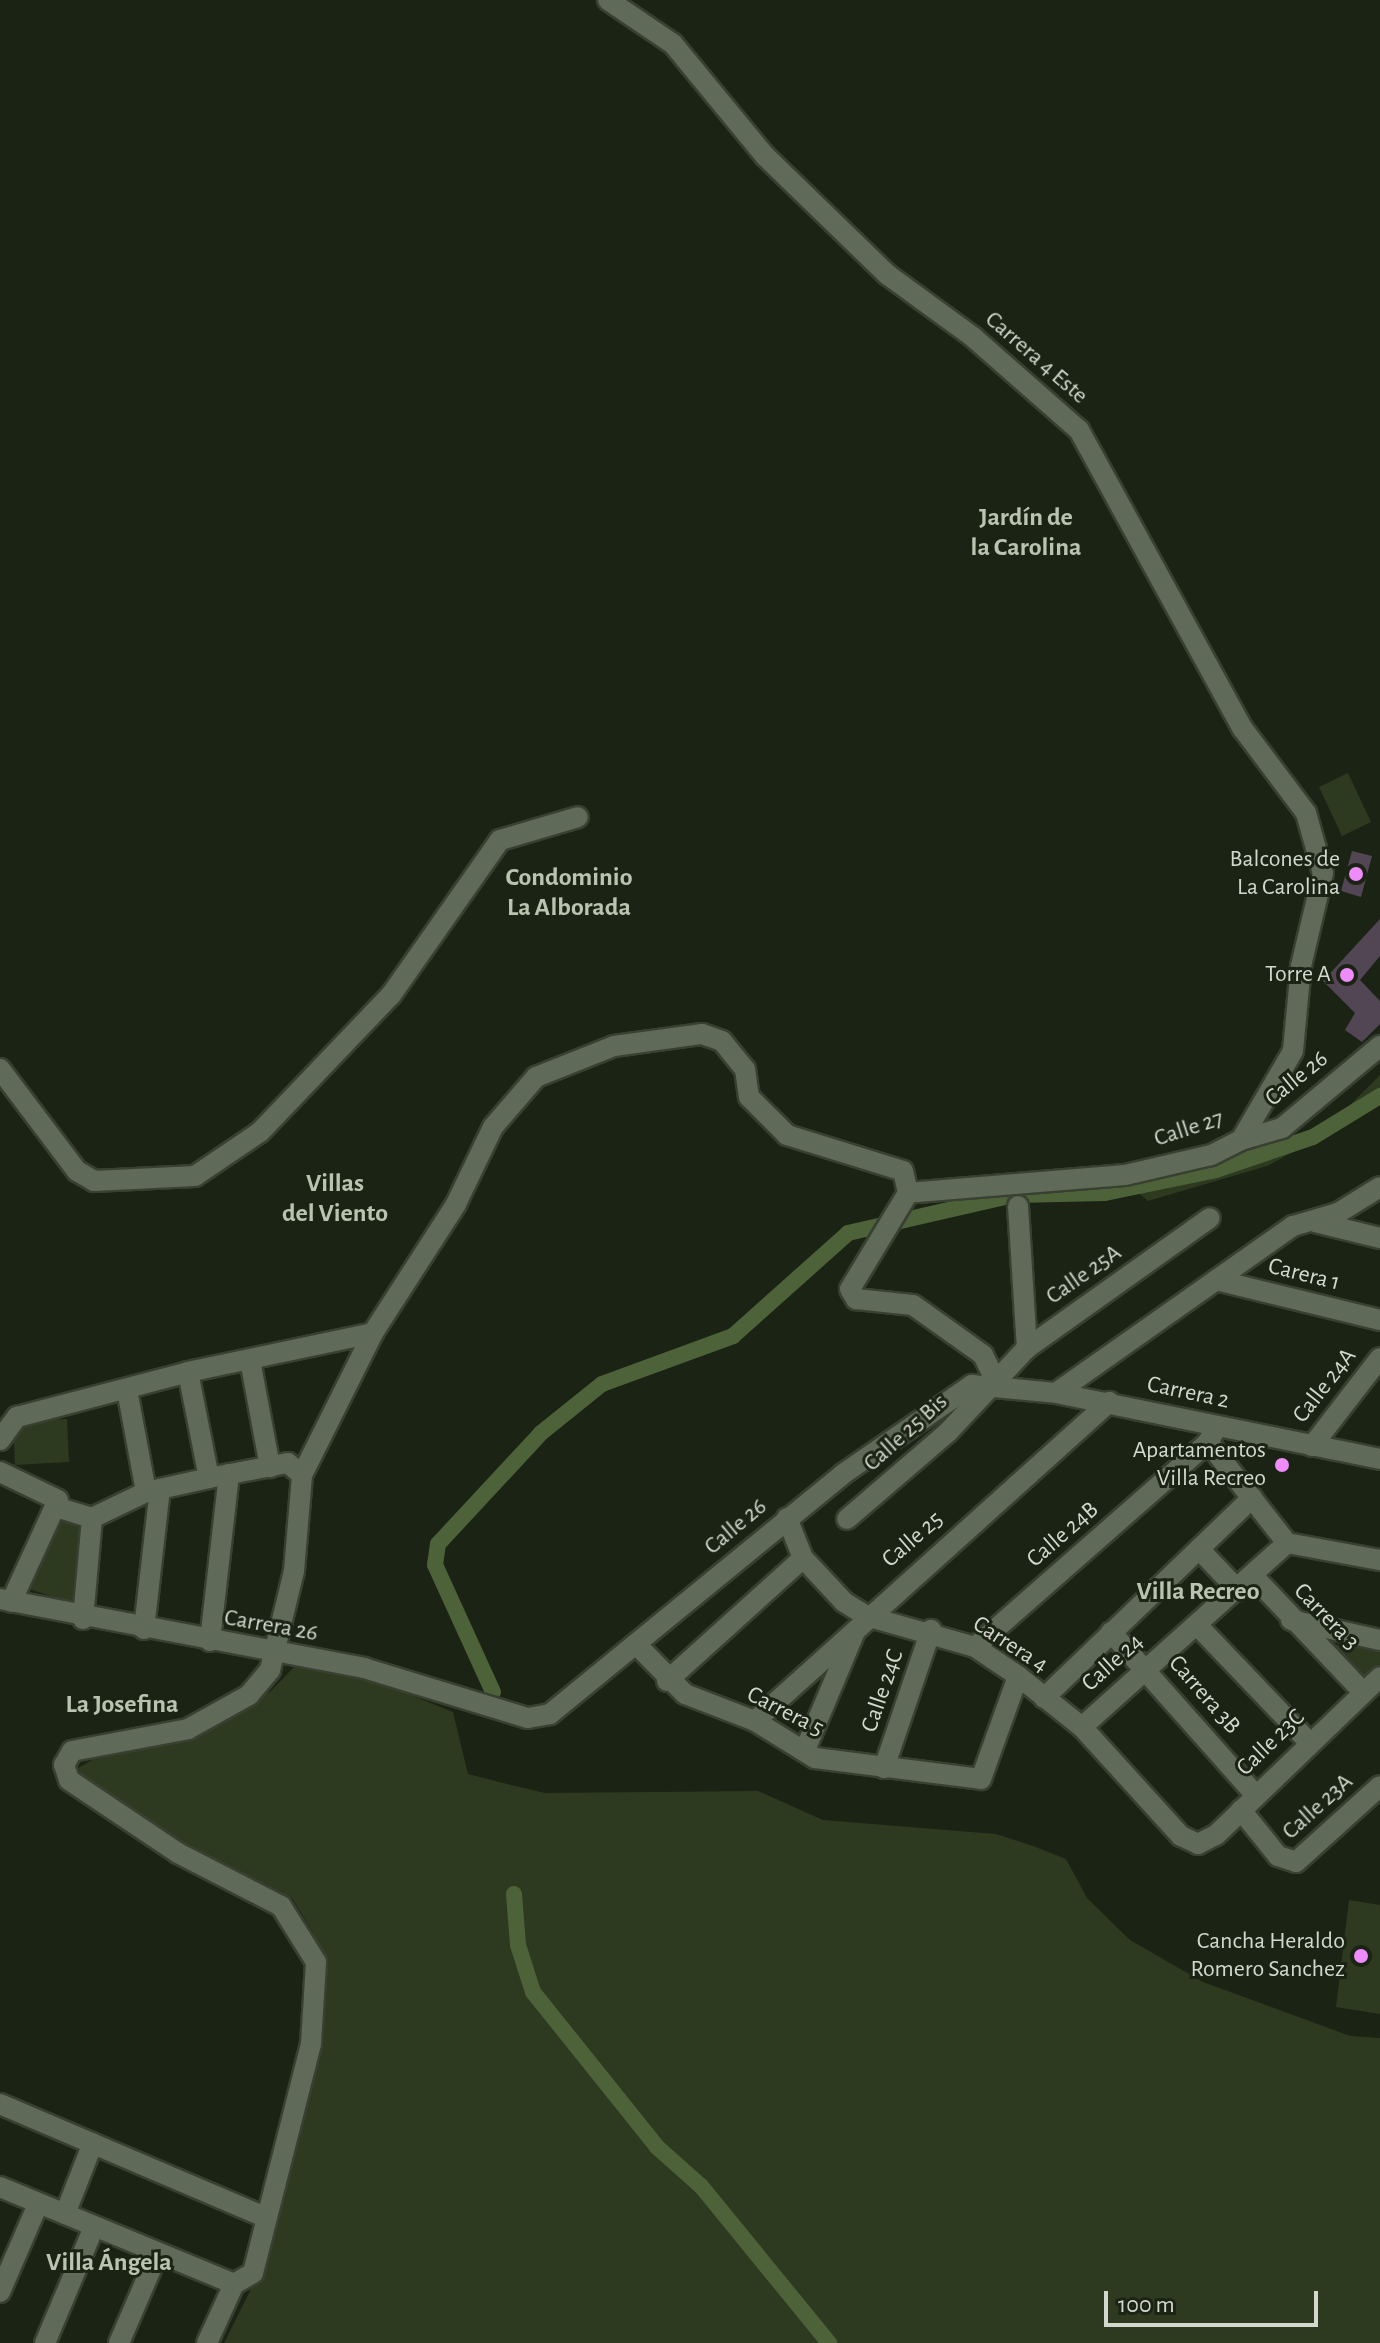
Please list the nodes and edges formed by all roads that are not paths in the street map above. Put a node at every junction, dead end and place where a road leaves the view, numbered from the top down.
1 (608, 0) edge
2 (578, 817) dead end
3 (1318, 912) joint
4 (1380, 1046) edge
5 (0, 1069) edge
6 (1241, 1140) junction
7 (1380, 1187) edge
8 (905, 1199) junction
9 (1018, 1206) dead end
10 (1210, 1218) dead end
11 (1315, 1222) junction
12 (1380, 1238) edge
13 (1216, 1280) junction
14 (1380, 1320) edge
15 (373, 1333) junction
16 (1027, 1348) junction
17 (1380, 1358) edge
18 (250, 1360) junction
19 (188, 1372) junction
20 (991, 1383) junction
21 (127, 1390) junction
22 (1056, 1393) junction
23 (1109, 1402) junction
24 (1212, 1434) junction
25 (0, 1440) edge
26 (1312, 1446) junction
27 (1380, 1459) edge
28 (270, 1467) junction
29 (0, 1472) edge
30 (302, 1475) junction
31 (219, 1476) junction
32 (153, 1491) junction
33 (1252, 1498) junction
34 (56, 1501) junction
35 (92, 1518) junction
36 (787, 1518) junction
37 (847, 1519) dead end
38 (1287, 1543) junction
39 (1199, 1549) junction
40 (803, 1558) junction
41 (1380, 1560) edge
42 (1246, 1583) junction
43 (7, 1592) edge
44 (83, 1619) junction
45 (1291, 1620) junction
46 (862, 1621) junction
47 (1197, 1625) junction
48 (144, 1629) junction
49 (931, 1630) junction
50 (1111, 1632) junction
51 (1380, 1640) edge
52 (210, 1641) junction
53 (636, 1644) junction
54 (975, 1647) junction
55 (279, 1652) junction
56 (1146, 1668) junction
57 (1018, 1676) junction
58 (1380, 1677) edge
59 (667, 1681) junction
60 (1363, 1692) junction
61 (1044, 1698) junction
62 (528, 1718) joint
63 (755, 1721) junction
64 (1082, 1727) junction
65 (1309, 1742) junction
66 (805, 1750) junction
67 (884, 1768) junction
68 (1380, 1786) edge
69 (1248, 1802) junction
70 (1198, 1844) joint
71 (1289, 1862) joint
72 (0, 2104) edge
73 (93, 2143) junction
74 (0, 2187) edge
75 (38, 2204) junction
76 (65, 2214) junction
77 (263, 2216) junction
78 (94, 2227) junction
79 (158, 2253) junction
80 (234, 2284) junction
81 (0, 2292) edge
82 (45, 2343) edge
83 (119, 2343) edge
84 (207, 2343) edge

1 - 3 street, Carrera 4 Este
2 - 5 street
3 - 6 street, Calle 27
4 - 6 street, Calle 26
6 - 8 street, Calle 27
7 - 11 street
8 - 15 street
8 - 20 street
9 - 16 street
10 - 16 street, Calle 25A
11 - 12 street
11 - 13 street
13 - 14 street, Carera 1
13 - 22 street
15 - 18 street
15 - 30 street
16 - 20 street, Calle 25A
17 - 26 street, Calle 24A
18 - 19 street
18 - 28 street
19 - 21 street
19 - 31 street
20 - 22 street, Carrera 2
20 - 36 street, Calle 26
20 - 37 street, Calle 25 Bis
21 - 25 street
21 - 32 street
22 - 23 street, Carrera 2
23 - 24 street, Carrera 2
23 - 46 street, Calle 25
24 - 26 street, Carrera 2
24 - 33 street
24 - 54 street, Calle 24B
26 - 27 street, Carrera 2
28 - 30 street
28 - 31 street
29 - 34 street
30 - 55 street
31 - 32 street
31 - 52 street
32 - 35 street
32 - 48 street
33 - 38 street
33 - 39 street
34 - 35 street
34 - 43 street
35 - 44 street
36 - 40 street
36 - 53 street, Calle 26
38 - 41 street
38 - 42 street, Calle 24
39 - 42 street, Carrera 3
39 - 50 street
40 - 46 street
40 - 59 street
42 - 45 street, Carrera 3
42 - 47 street, Calle 24
43 - 44 street, Carrera 26
44 - 48 street, Carrera 26
45 - 51 street
45 - 60 street, Carrera 3
46 - 49 street, Carrera 4
46 - 63 street, Calle 25
46 - 66 street
47 - 56 street, Calle 24
47 - 65 street
48 - 52 street, Carrera 26
49 - 54 street, Carrera 4
49 - 67 street, Calle 24C
50 - 56 street, Carrera 3B
50 - 61 street
52 - 55 street, Carrera 26
53 - 59 street, Carrera 5
53 - 62 street, Calle 26
54 - 57 street, Carrera 4
55 - 62 street, Carrera 26
55 - 77 street
56 - 64 street, Calle 24
56 - 69 street, Carrera 3B
57 - 61 street, Carrera 4
57 - 67 street, Carrera 5
58 - 60 street, Calle 23C
59 - 63 street, Carrera 5
60 - 65 street, Calle 23C
61 - 64 street, Carrera 4
63 - 66 street, Carrera 5
64 - 70 street, Carrera 4
65 - 69 street, Calle 23C
66 - 67 street, Carrera 5
68 - 71 street, Calle 23A
69 - 70 street, Calle 23C
69 - 71 street, Carrera 3B
72 - 73 street
73 - 76 street
73 - 77 street
74 - 75 street
75 - 76 street
75 - 81 street
76 - 78 street
77 - 80 street
78 - 79 street
78 - 82 street
79 - 80 street
79 - 83 street
80 - 84 street

